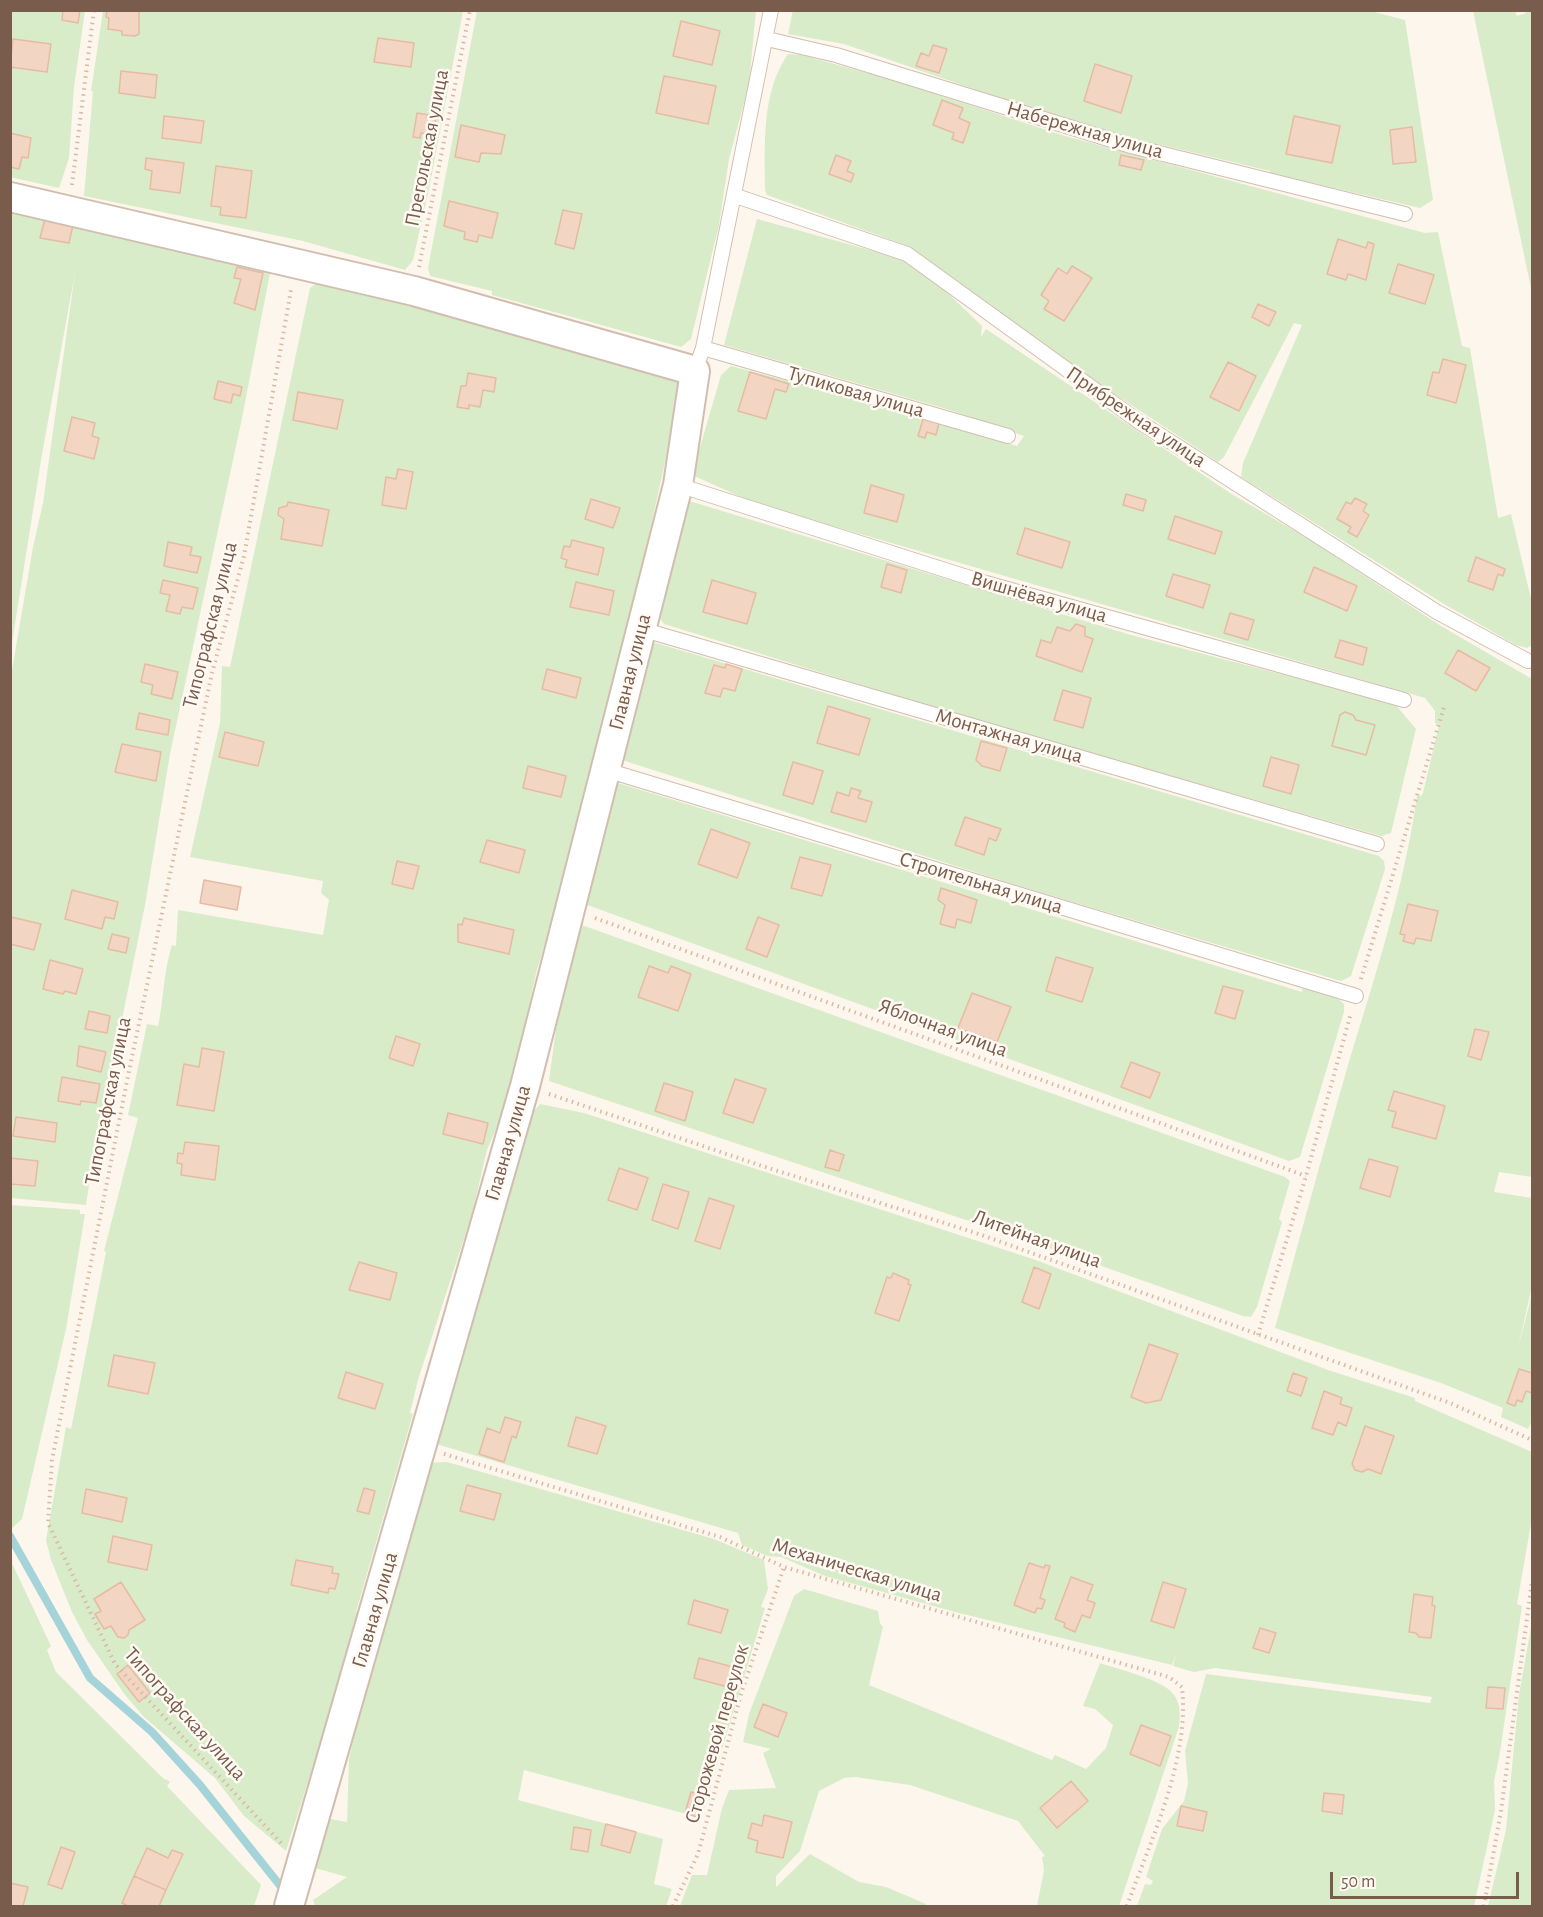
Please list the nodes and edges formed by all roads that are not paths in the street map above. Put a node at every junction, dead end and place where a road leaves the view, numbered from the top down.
1 (771, 10) edge
2 (767, 39) junction
3 (736, 196) junction
4 (10, 197) edge
5 (1405, 214) dead end
6 (699, 359) junction
7 (1008, 436) dead end
8 (678, 485) junction
9 (641, 629) junction
10 (1528, 661) dead end
11 (1404, 700) dead end
12 (606, 770) junction
13 (1377, 844) dead end
14 (1356, 996) road end
15 (289, 1906) edge

1 - 2 lane
2 - 3 lane
2 - 5 lane, Набережная улица
3 - 6 lane
3 - 10 lane, Прибрежная улица
4 - 6 street
6 - 7 lane, Тупиковая улица
6 - 8 street, Главная улица
8 - 9 street, Главная улица
8 - 11 lane, Вишнёвая улица
9 - 12 street, Главная улица
9 - 13 lane, Монтажная улица
12 - 14 lane, Строительная улица
12 - 15 street, Главная улица

